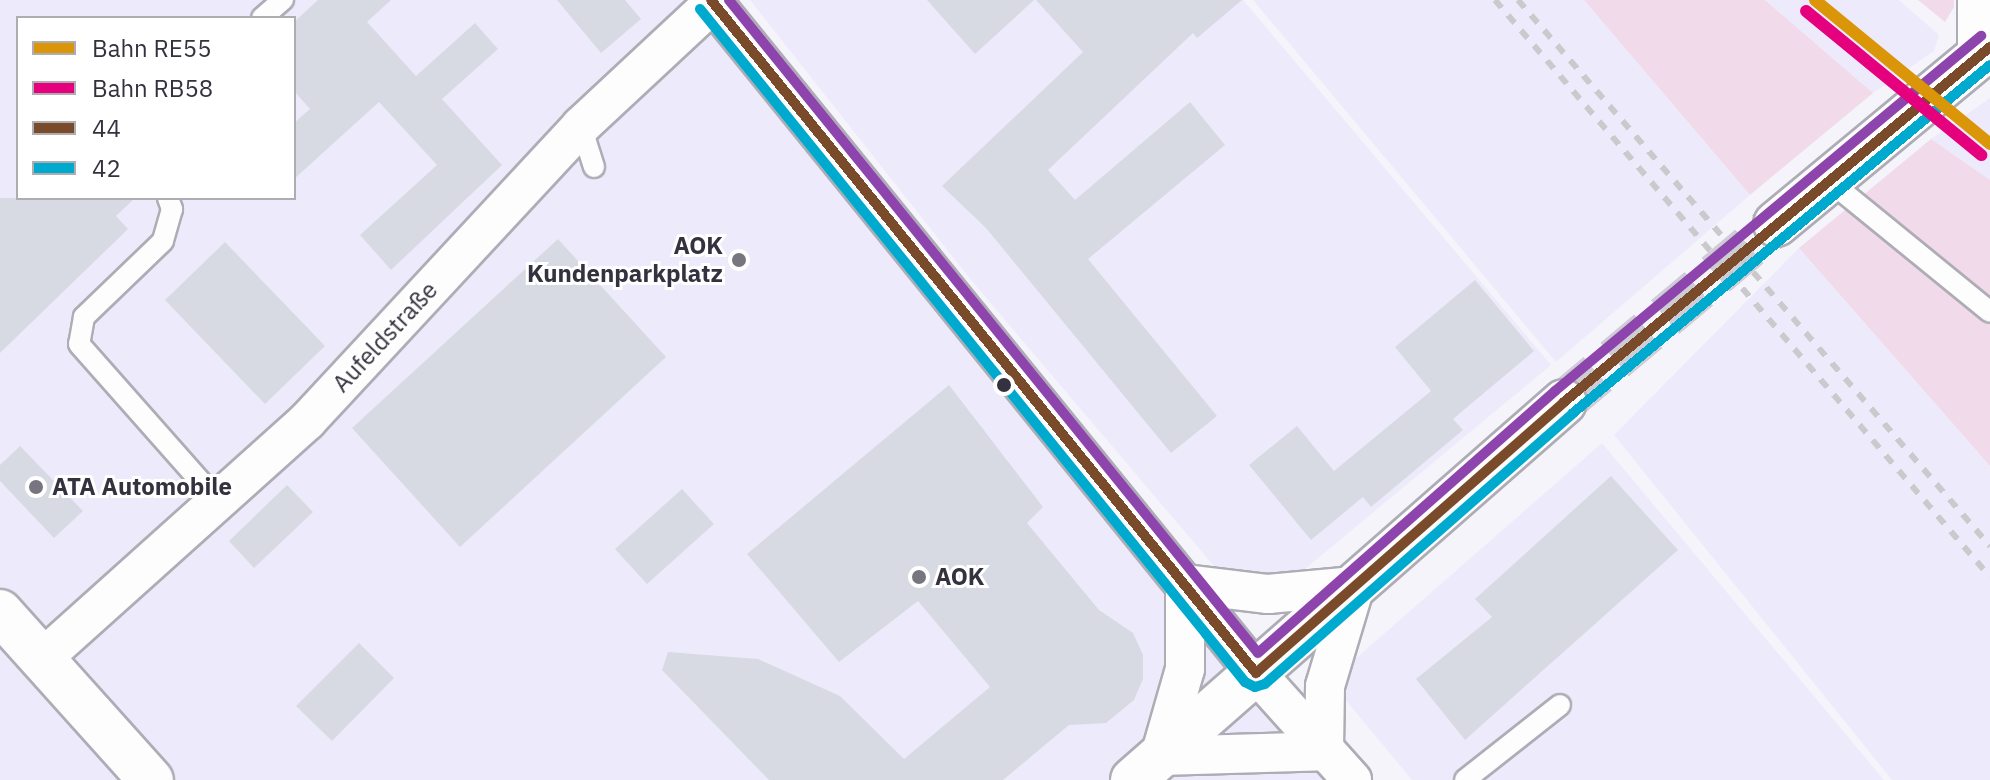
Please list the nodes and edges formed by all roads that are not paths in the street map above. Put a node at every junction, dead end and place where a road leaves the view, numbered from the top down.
1 (283, 0) edge
2 (1977, 0) edge
3 (712, 2) edge
4 (264, 16) edge
5 (1984, 51) edge
6 (581, 126) junction
7 (594, 167) dead end
8 (1827, 179) junction
9 (169, 200) edge
10 (1776, 224) tunnel mouth
11 (1990, 312) edge
12 (1564, 402) tunnel mouth
13 (217, 500) junction
14 (1185, 584) junction
15 (1355, 586) junction
16 (0, 612) edge
17 (43, 658) junction
18 (1256, 673) junction
19 (1560, 705) dead end
20 (1324, 751) junction
21 (1147, 768) edge
22 (151, 780) edge
23 (1352, 780) edge
24 (1465, 780) edge

1 - 4 lane
2 - 5 street
3 - 6 street, Aufeldstraße
3 - 14 street
5 - 8 main road
6 - 7 lane
6 - 13 street, Aufeldstraße
8 - 10 main road
8 - 11 lane
9 - 13 lane
12 - 15 main road
13 - 17 street, Aufeldstraße
14 - 15 street
14 - 18 street
14 - 21 street
15 - 18 main road
15 - 20 street
16 - 17 main road
17 - 22 main road
18 - 20 street
18 - 21 main road
19 - 24 lane
20 - 21 street
20 - 23 street

